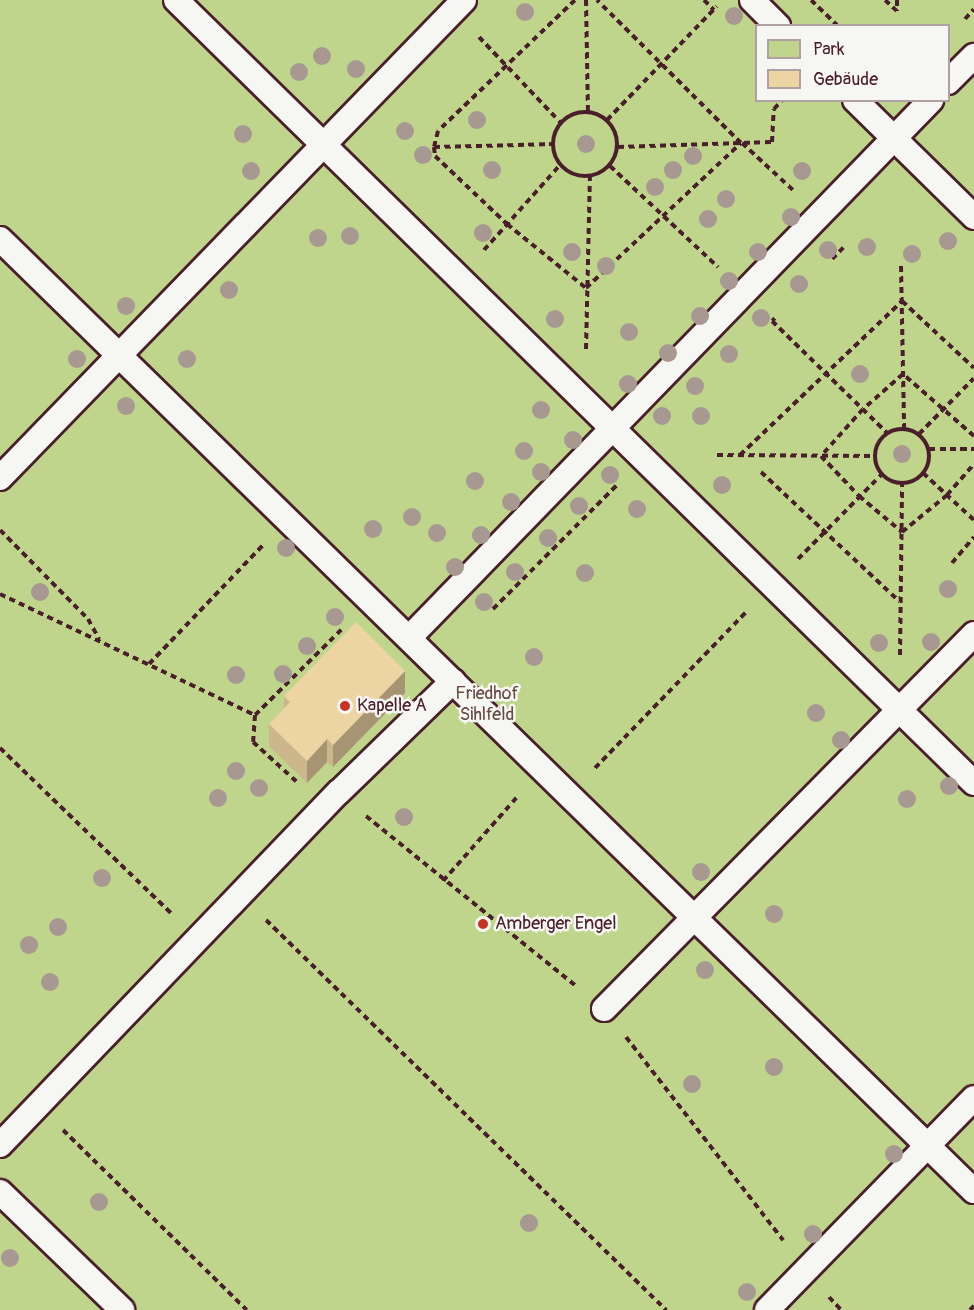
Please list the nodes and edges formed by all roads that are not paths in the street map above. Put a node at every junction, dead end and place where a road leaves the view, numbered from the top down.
1 (176, 0) edge
2 (752, 0) edge
3 (459, 5) edge
4 (776, 24) edge
5 (974, 56) edge
6 (950, 80) edge
7 (857, 102) edge
8 (929, 102) edge
9 (894, 138) junction
10 (324, 145) junction
11 (974, 217) edge
12 (0, 239) edge
13 (120, 355) junction
14 (612, 428) junction
15 (0, 478) edge
16 (974, 634) edge
17 (409, 638) junction
18 (453, 681) junction
19 (900, 710) junction
20 (974, 783) edge
21 (695, 917) junction
22 (604, 1009) road end
23 (974, 1098) edge
24 (0, 1145) edge
25 (927, 1146) junction
26 (974, 1191) edge
27 (0, 1192) edge
28 (122, 1310) edge
29 (767, 1310) edge

1 - 10 lane
2 - 4 lane
3 - 10 lane
5 - 6 lane
7 - 9 lane
8 - 9 lane
9 - 11 lane
9 - 14 lane
10 - 13 lane
10 - 14 lane
12 - 13 lane
13 - 15 lane
13 - 17 lane
14 - 17 lane
14 - 19 lane
16 - 19 lane
17 - 18 lane
18 - 21 lane
18 - 24 lane
19 - 20 lane
19 - 21 lane
21 - 22 lane
21 - 25 lane
23 - 25 lane
25 - 26 lane
25 - 29 lane
27 - 28 lane

